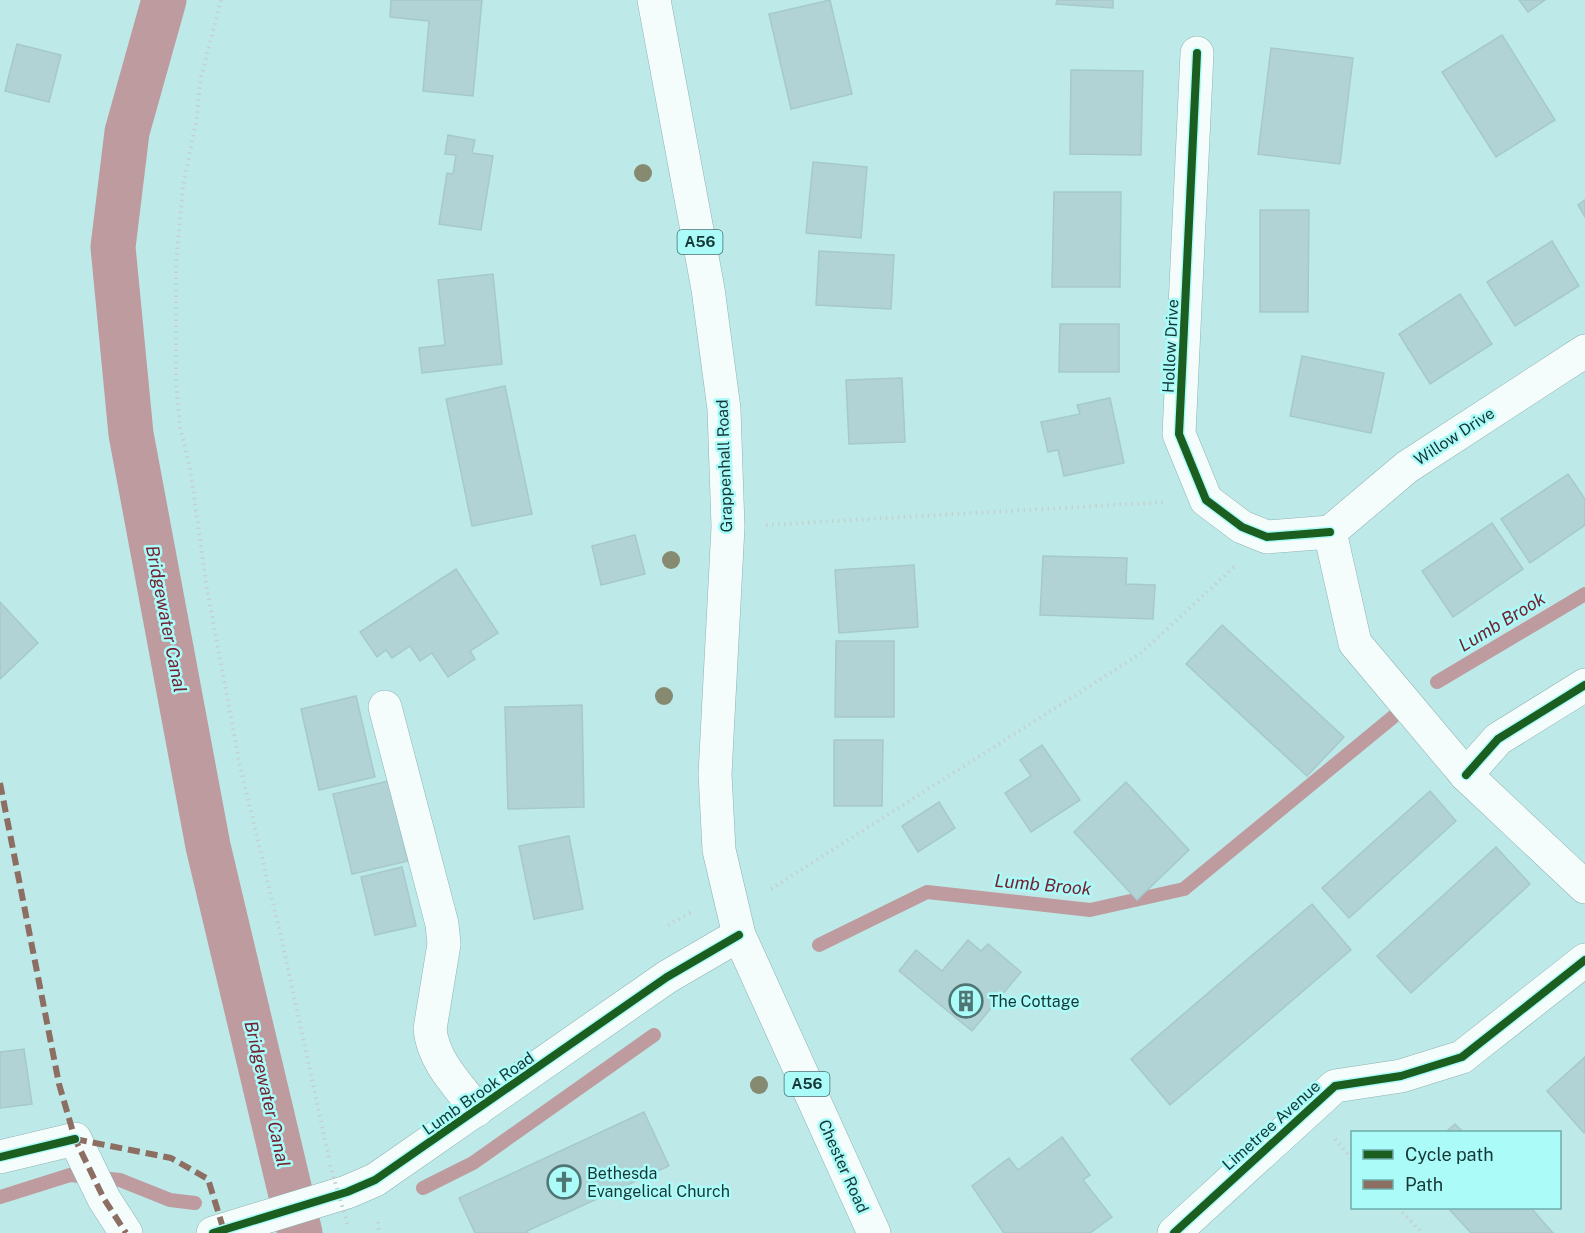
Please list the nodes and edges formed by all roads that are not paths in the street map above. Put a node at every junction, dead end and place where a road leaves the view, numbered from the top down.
1 (654, 0) edge
2 (1197, 53) dead end
3 (1585, 351) edge
4 (1330, 532) junction
5 (1585, 685) edge
6 (385, 707) dead end
7 (1466, 775) junction
8 (1585, 887) edge
9 (739, 935) junction
10 (1585, 960) edge
11 (477, 1110) junction
12 (0, 1157) edge
13 (126, 1233) edge
14 (213, 1233) edge
15 (874, 1233) edge
16 (1174, 1233) edge

1 - 9 street, Grappenhall Road / A56
2 - 4 street, Hollow Drive
3 - 4 street, Willow Drive
4 - 7 street
5 - 7 street
6 - 11 street
7 - 8 street
9 - 11 street, Lumb Brook Road
9 - 15 street, Chester Road / A56
10 - 16 street, Limetree Avenue
11 - 14 street, Lumb Brook Road
12 - 13 street

